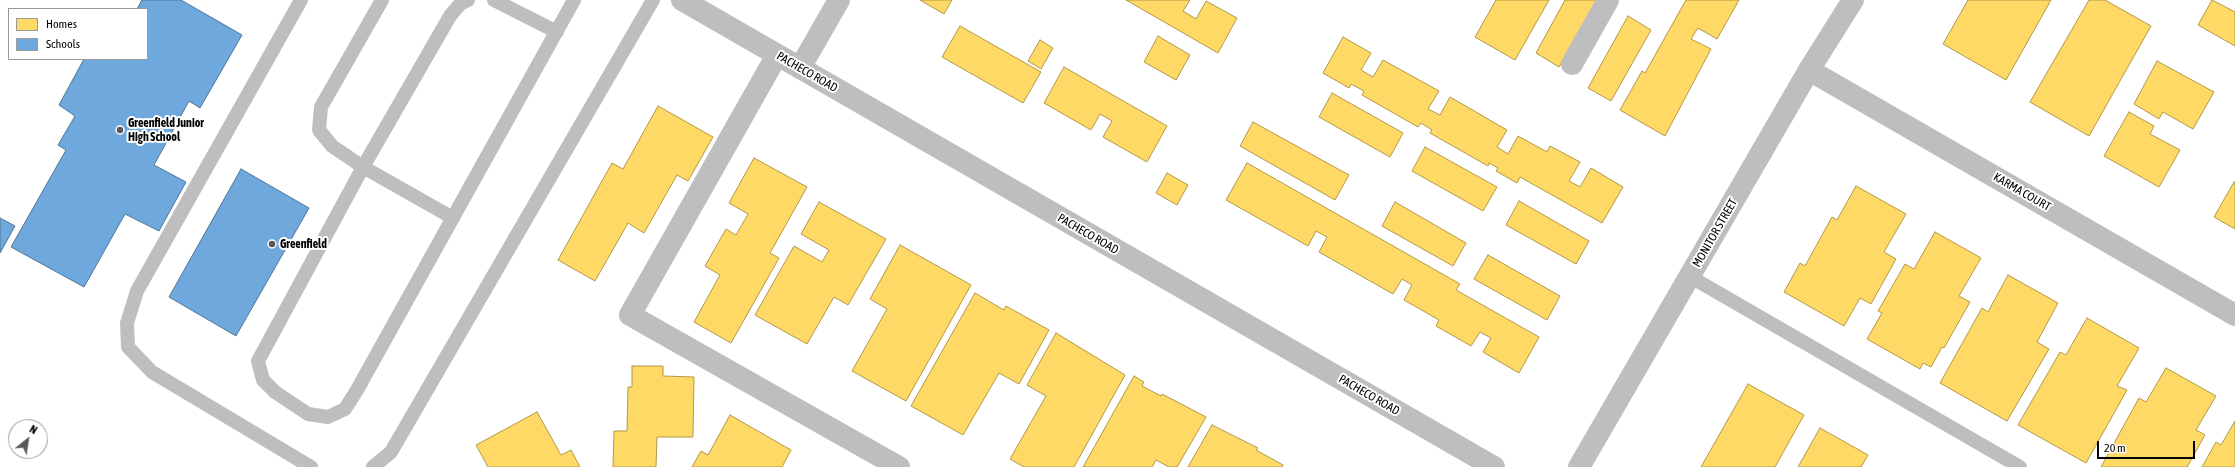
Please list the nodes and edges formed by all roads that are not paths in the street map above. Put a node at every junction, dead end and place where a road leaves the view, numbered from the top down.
1 (301, 0) edge
2 (382, 0) edge
3 (468, 0) edge
4 (494, 0) edge
5 (574, 0) edge
6 (652, 0) edge
7 (682, 0) edge
8 (838, 0) edge
9 (1608, 0) edge
10 (1853, 0) edge
11 (557, 32) junction
12 (777, 55) junction
13 (1572, 64) dead end
14 (800, 68) junction
15 (1809, 70) junction
16 (363, 167) junction
17 (453, 218) junction
18 (1689, 276) junction
19 (2235, 315) edge
20 (312, 467) edge
21 (374, 467) edge
22 (898, 467) edge
23 (1494, 467) edge
24 (1579, 467) edge
25 (2020, 467) edge

1 - 20 lane
2 - 16 lane
3 - 16 lane
4 - 11 lane
5 - 11 lane
6 - 21 lane
7 - 12 street, PACHECO ROAD
8 - 14 street
9 - 13 street
10 - 15 street, MONITOR STREET
11 - 17 lane
12 - 14 street, PACHECO ROAD
12 - 22 street
14 - 23 street, PACHECO ROAD
15 - 18 street, MONITOR STREET
15 - 19 street, KARMA COURT
16 - 17 lane
16 - 17 lane
18 - 24 street, MONITOR STREET
18 - 25 lane

